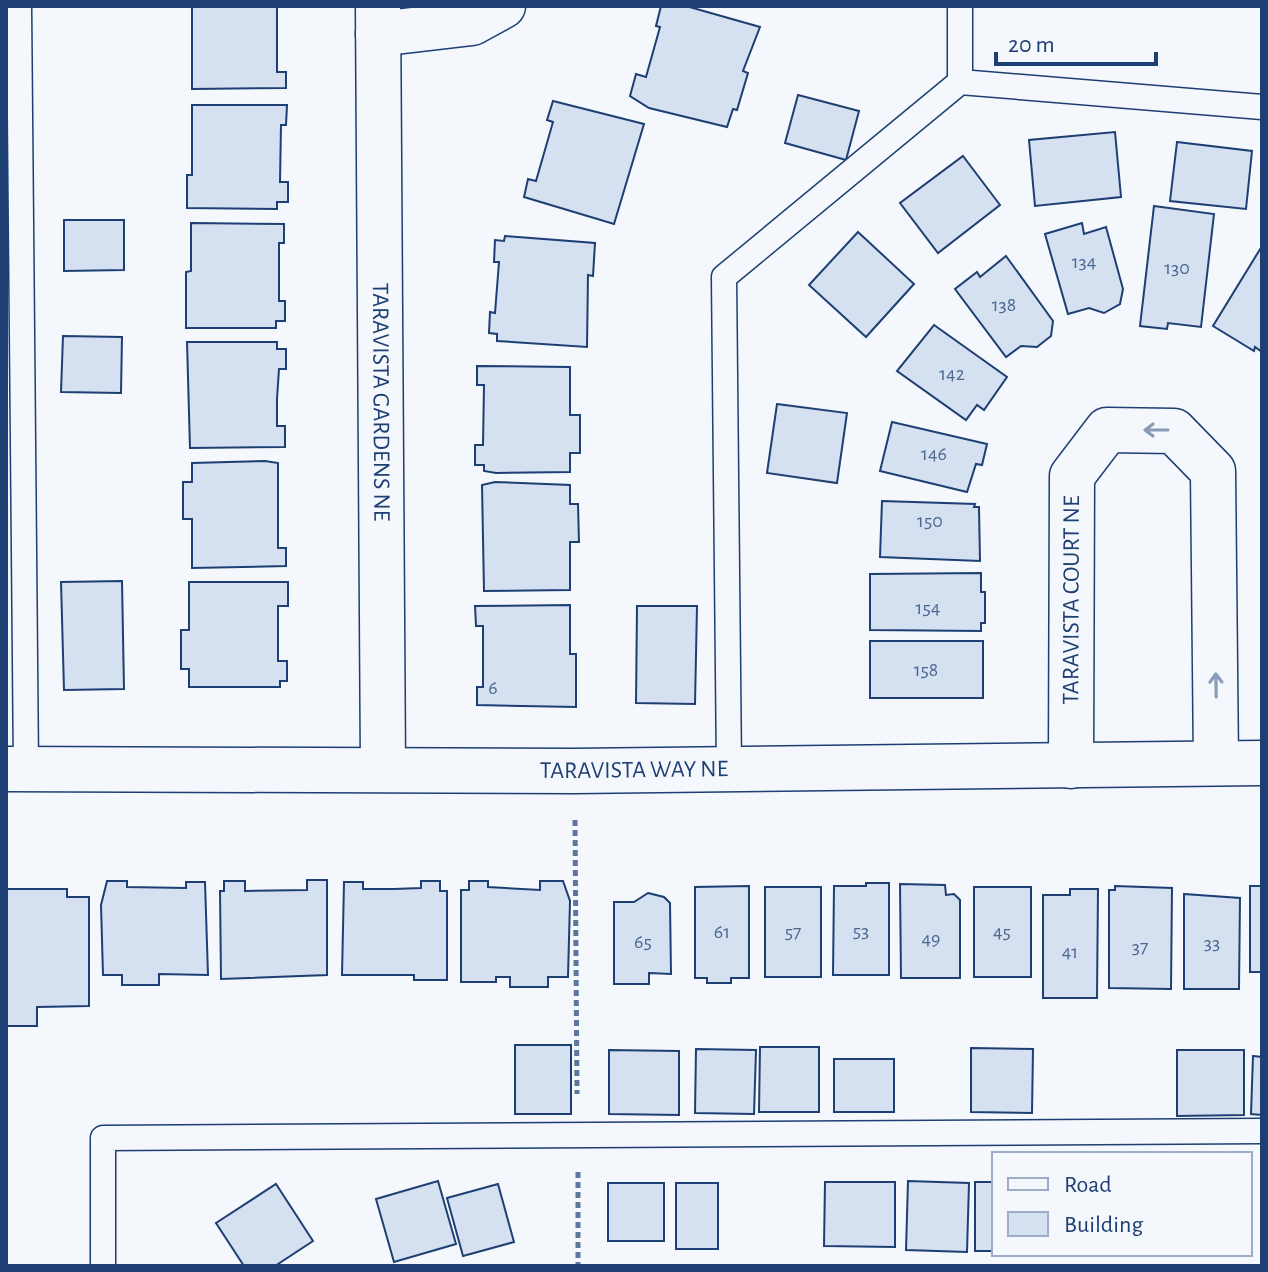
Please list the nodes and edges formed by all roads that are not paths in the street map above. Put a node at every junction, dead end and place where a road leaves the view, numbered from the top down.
1 (19, 6) edge
2 (503, 6) edge
3 (960, 6) edge
4 (378, 20) edge
5 (960, 82) junction
6 (1262, 107) edge
7 (1216, 763) junction
8 (1262, 763) edge
9 (1071, 766) junction
10 (383, 768) junction
11 (16, 769) edge
12 (729, 769) junction
13 (1262, 1131) edge
14 (103, 1266) edge

1 - 11 lane
2 - 4 street, TARAVISTA GARDENS NE
3 - 5 lane
4 - 10 street, TARAVISTA GARDENS NE
5 - 6 lane
5 - 12 lane
7 - 8 street, TARAVISTA WAY NE
7 - 9 street, TARAVISTA WAY NE
7 -> 9 street, TARAVISTA COURT NE
9 - 12 street, TARAVISTA WAY NE
10 - 11 street, TARAVISTA WAY NE
10 - 12 street, TARAVISTA WAY NE
13 - 14 lane

